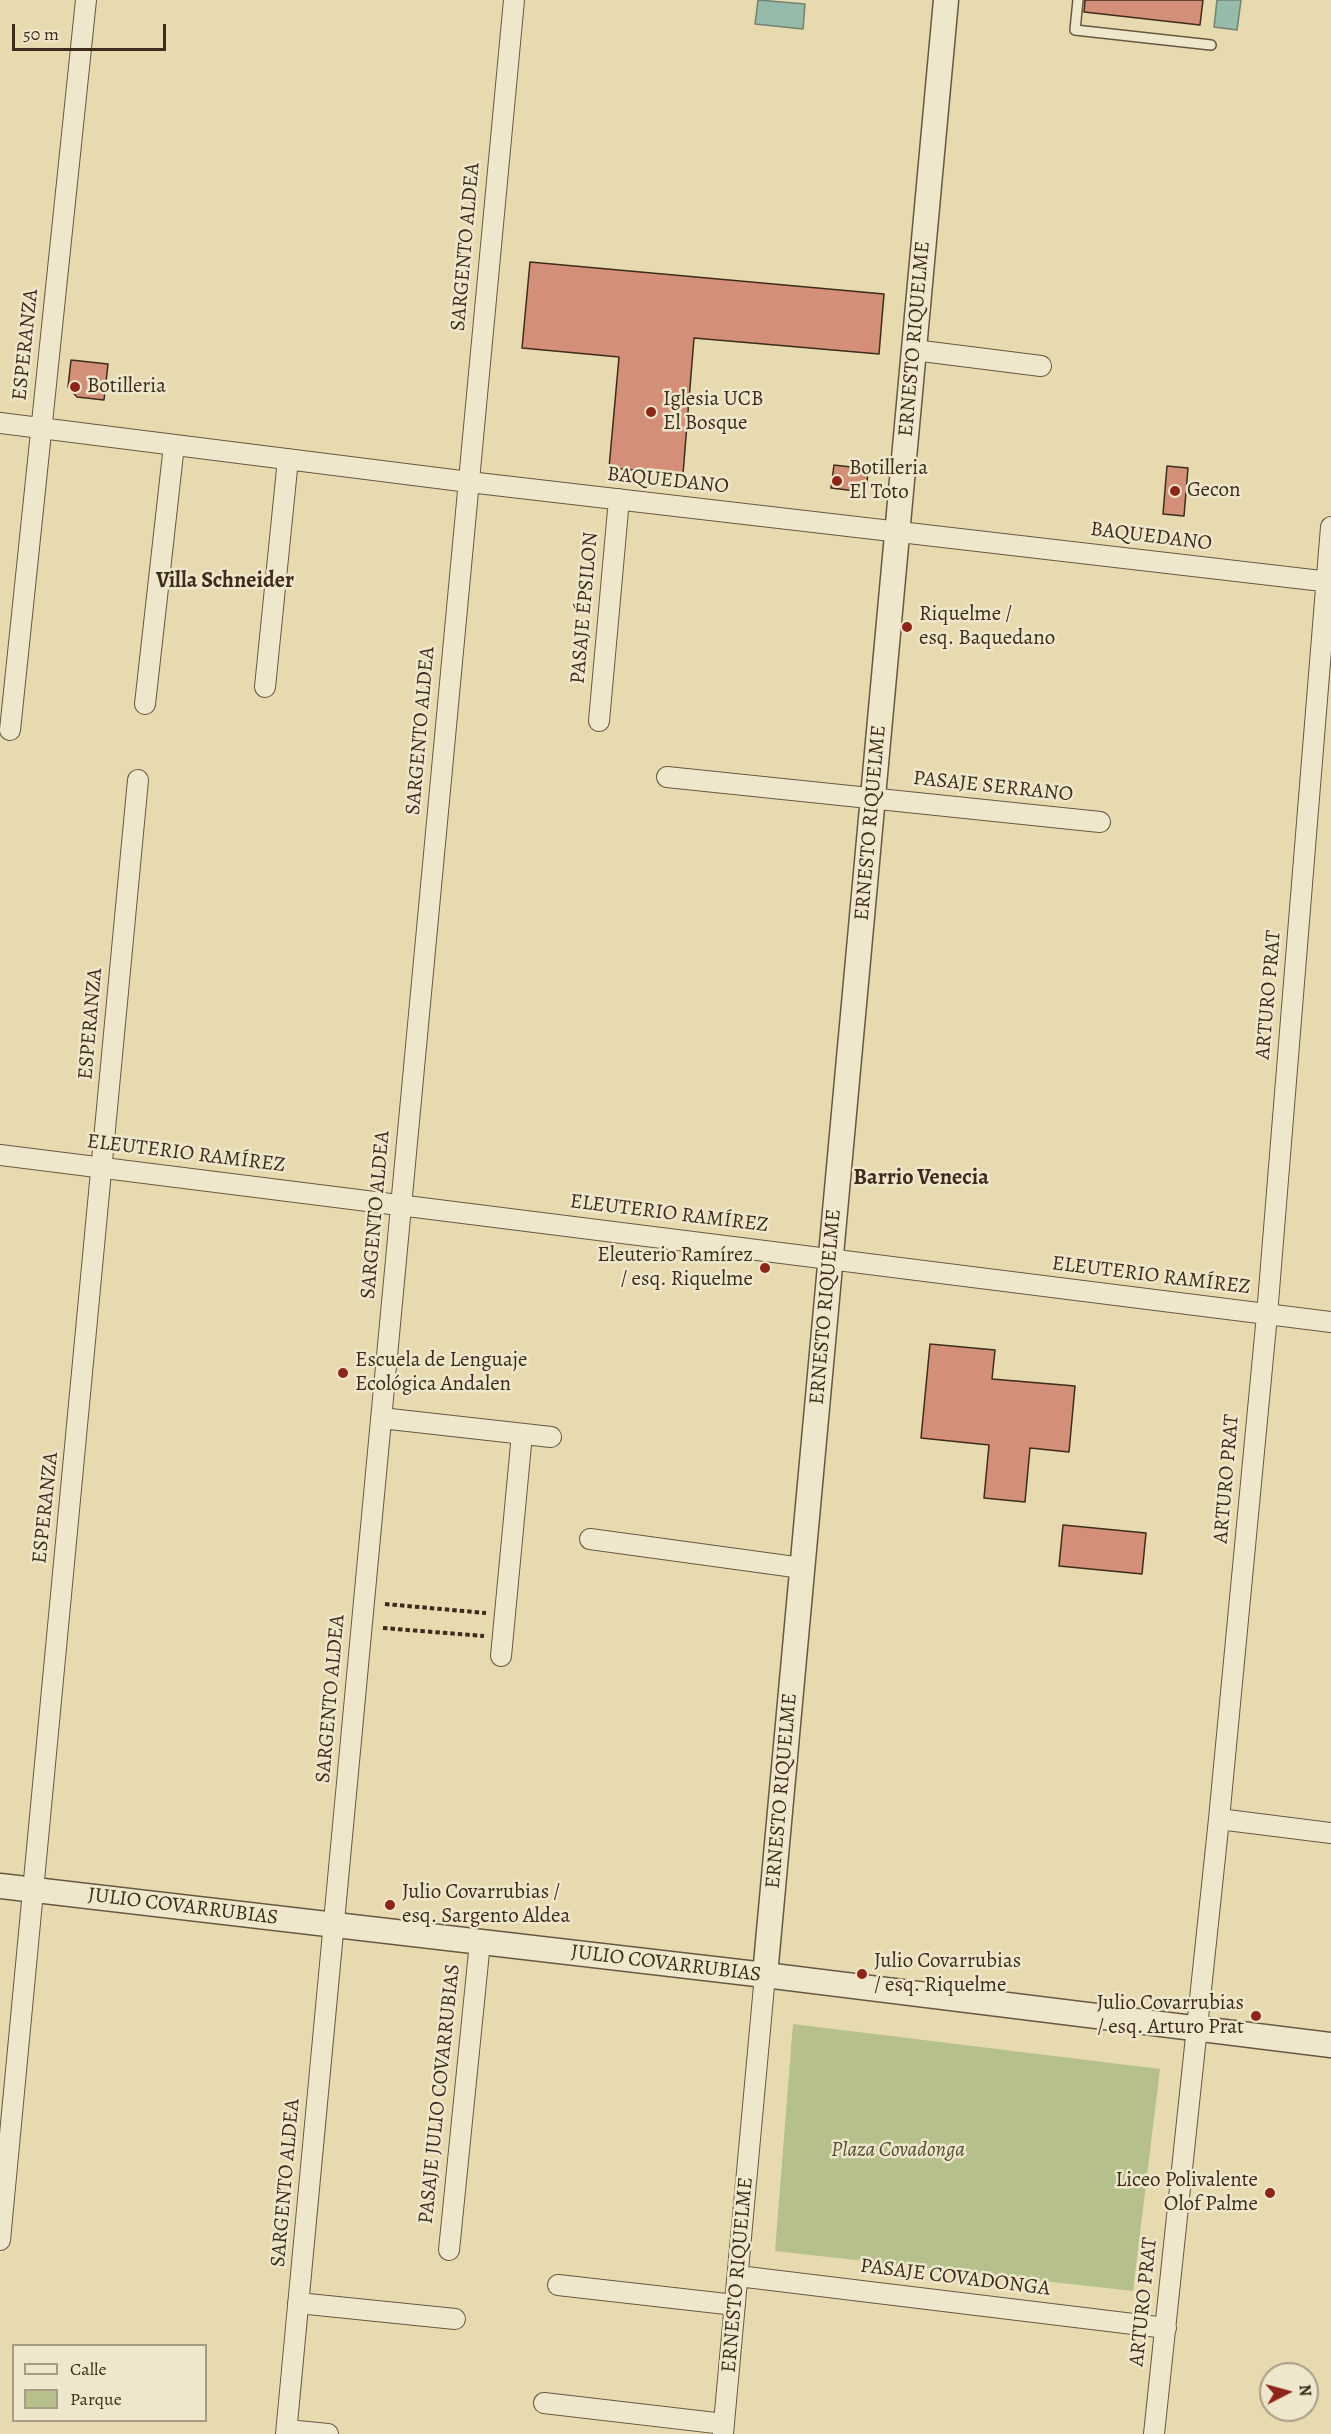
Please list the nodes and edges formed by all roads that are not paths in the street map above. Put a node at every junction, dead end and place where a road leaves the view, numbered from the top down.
1 (86, 0) edge
2 (514, 0) edge
3 (946, 0) edge
4 (1078, 0) edge
5 (1211, 45) dead end
6 (914, 350) junction
7 (1041, 366) dead end
8 (0, 423) edge
9 (42, 427) junction
10 (174, 445) junction
11 (288, 459) junction
12 (468, 482) junction
13 (619, 499) junction
14 (1331, 527) edge
15 (897, 531) junction
16 (1328, 582) edge
17 (265, 687) dead end
18 (145, 704) dead end
19 (599, 721) dead end
20 (10, 730) dead end
21 (667, 777) dead end
22 (138, 780) dead end
23 (873, 798) junction
24 (1100, 822) dead end
25 (0, 1155) edge
26 (103, 1167) junction
27 (401, 1205) junction
28 (831, 1259) junction
29 (1267, 1315) junction
30 (1331, 1322) edge
31 (381, 1418) junction
32 (522, 1434) junction
33 (551, 1437) dead end
34 (590, 1539) dead end
35 (802, 1568) junction
36 (502, 1647) road end
37 (1219, 1819) junction
38 (1331, 1833) edge
39 (0, 1886) edge
40 (33, 1890) junction
41 (334, 1925) junction
42 (480, 1942) junction
43 (765, 1975) junction
44 (1198, 2030) junction
45 (1331, 2045) edge
46 (0, 2240) edge
47 (449, 2250) dead end
48 (738, 2276) junction
49 (558, 2285) dead end
50 (298, 2303) junction
51 (735, 2305) junction
52 (455, 2319) dead end
53 (1166, 2328) junction
54 (544, 2403) dead end
55 (724, 2429) edge
56 (286, 2432) edge
57 (328, 2434) edge
58 (1154, 2434) edge

1 - 9 street, ESPERANZA
2 - 12 street, SARGENTO ALDEA
3 - 6 street, ERNESTO RIQUELME
4 - 5 lane
6 - 7 street
6 - 15 street, ERNESTO RIQUELME
8 - 9 street, BAQUEDANO
9 - 10 street, BAQUEDANO
9 - 20 street, ESPERANZA
10 - 11 street, BAQUEDANO
10 - 18 street
11 - 12 street, BAQUEDANO
11 - 17 street
12 - 13 street, BAQUEDANO
12 - 27 street, SARGENTO ALDEA
13 - 15 street, BAQUEDANO
13 - 19 street, PASAJE ÉPSILON
14 - 16 street, ARTURO PRAT
15 - 16 street, BAQUEDANO
15 - 23 street, ERNESTO RIQUELME
16 - 29 street, ARTURO PRAT
21 - 23 street, PASAJE SERRANO
22 - 26 street, ESPERANZA
23 - 24 street, PASAJE SERRANO
23 - 28 street, ERNESTO RIQUELME
25 - 26 street, ELEUTERIO RAMÍREZ
26 - 27 street, ELEUTERIO RAMÍREZ
26 - 40 street, ESPERANZA
27 - 28 street, ELEUTERIO RAMÍREZ
27 - 31 street, SARGENTO ALDEA
28 - 29 street, ELEUTERIO RAMÍREZ
28 - 35 street, ERNESTO RIQUELME
29 - 30 street, ELEUTERIO RAMÍREZ
29 - 37 street, ARTURO PRAT
31 - 32 street
31 - 41 street, SARGENTO ALDEA
32 - 33 street
32 - 36 street
34 - 35 street
35 - 43 street, ERNESTO RIQUELME
37 - 38 street
37 - 44 street, ARTURO PRAT
39 - 40 street, JULIO COVARRUBIAS
40 - 41 street, JULIO COVARRUBIAS
40 - 46 street, ESPERANZA
41 - 42 street, JULIO COVARRUBIAS
41 - 50 street, SARGENTO ALDEA
42 - 43 street, JULIO COVARRUBIAS
42 - 47 street, PASAJE JULIO COVARRUBIAS
43 - 44 street, JULIO COVARRUBIAS
43 - 48 street, ERNESTO RIQUELME
44 - 45 street, JULIO COVARRUBIAS
44 - 53 street, ARTURO PRAT
48 - 51 street, ERNESTO RIQUELME
48 - 53 street, PASAJE COVADONGA
49 - 51 street
50 - 52 street
50 - 56 street, SARGENTO ALDEA
51 - 55 street, ERNESTO RIQUELME
53 - 58 street, ARTURO PRAT
54 - 55 street
56 - 57 street

